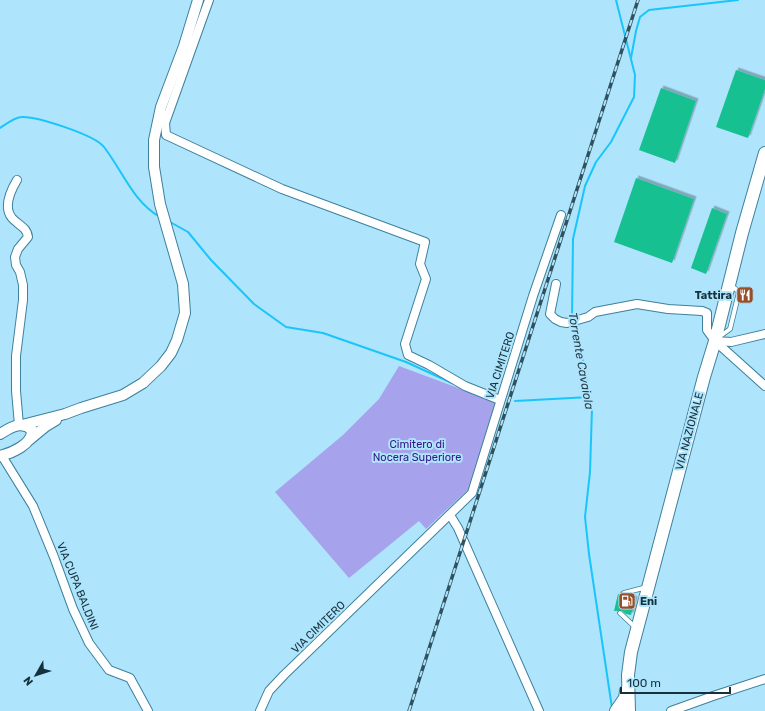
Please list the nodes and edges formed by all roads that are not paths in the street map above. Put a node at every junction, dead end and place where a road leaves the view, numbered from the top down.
1 (198, 0) edge
2 (209, 0) edge
3 (765, 153) edge
4 (18, 180) dead end
5 (561, 215) dead end
6 (556, 284) dead end
7 (765, 334) edge
8 (715, 341) junction
9 (765, 386) edge
10 (500, 400) junction
11 (65, 414) junction
12 (20, 425) junction
13 (0, 434) edge
14 (28, 442) junction
15 (1, 456) edge
16 (450, 515) junction
17 (649, 586) junction
18 (624, 593) dead end
19 (620, 613) dead end
20 (637, 630) junction
21 (765, 680) edge
22 (628, 686) junction
23 (148, 711) edge
24 (260, 711) edge
25 (539, 711) edge
26 (616, 711) edge
27 (629, 711) edge
28 (671, 711) edge

1 - 11 street
2 - 10 street
3 - 8 main road, VIA NAZIONALE
4 - 12 street
5 - 10 street, VIA CIMITERO
6 - 8 street
7 - 8 street
8 - 9 street
8 - 17 main road, VIA NAZIONALE
10 - 16 street, VIA CIMITERO
11 - 12 street
11 - 14 street
12 - 13 street
12 - 14 street
14 - 15 street
15 - 23 street, VIA CUPA BALDINI
16 - 24 street, VIA CIMITERO
16 - 25 street
17 - 18 lane
17 - 20 main road, VIA NAZIONALE
19 - 20 lane
20 - 22 main road, VIA NAZIONALE
21 - 28 street
22 - 26 main road
22 - 27 main road, VIA NAZIONALE

